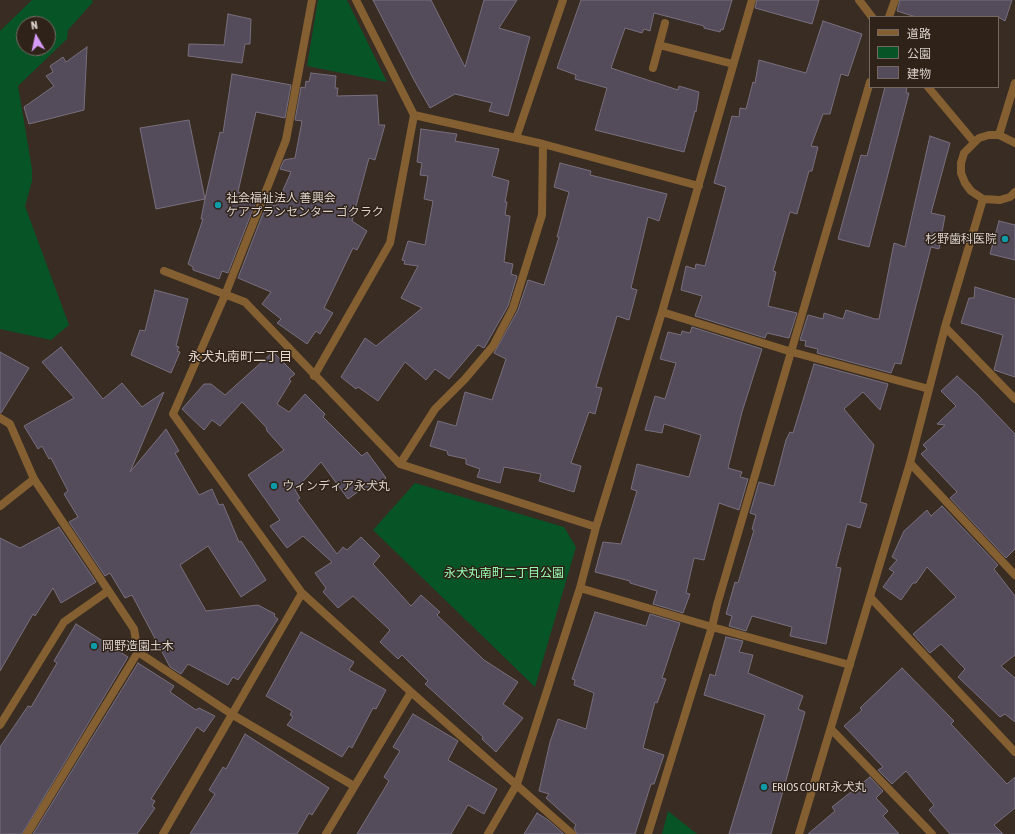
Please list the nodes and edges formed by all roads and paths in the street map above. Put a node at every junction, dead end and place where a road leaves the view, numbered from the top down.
1 (312, 0) edge
2 (356, 0) edge
3 (564, 0) edge
4 (752, 0) edge
5 (859, 0) edge
6 (894, 0) edge
7 (871, 16) edge
8 (889, 16) edge
9 (665, 23) dead end
10 (659, 45) junction
11 (733, 64) junction
12 (653, 68) dead end
13 (1015, 83) edge
14 (869, 85) edge
15 (929, 88) edge
16 (414, 115) junction
17 (998, 135) junction
18 (516, 138) junction
19 (974, 142) junction
20 (1015, 143) edge
21 (543, 144) junction
22 (699, 186) junction
23 (1015, 192) edge
24 (983, 199) junction
25 (164, 271) dead end
26 (226, 295) junction
27 (662, 312) junction
28 (946, 327) junction
29 (792, 352) junction
30 (314, 376) junction
31 (929, 389) junction
32 (1015, 399) edge
33 (0, 418) edge
34 (910, 463) junction
35 (400, 464) junction
36 (34, 479) junction
37 (0, 506) edge
38 (596, 527) junction
39 (1015, 575) edge
40 (580, 588) junction
41 (108, 590) junction
42 (302, 593) junction
43 (870, 597) junction
44 (712, 628) junction
45 (138, 652) junction
46 (850, 665) junction
47 (411, 692) junction
48 (233, 715) junction
49 (0, 725) edge
50 (831, 728) junction
51 (1015, 752) edge
52 (517, 784) junction
53 (354, 786) junction
54 (27, 834) edge
55 (163, 834) edge
56 (326, 834) edge
57 (488, 834) edge
58 (572, 834) edge
59 (648, 834) edge
60 (799, 834) edge
61 (932, 834) edge

1 - 26 street
2 - 16 street
3 - 18 street
4 - 11 street
5 - 7 street
6 - 8 street
9 - 10 street
10 - 11 street
10 - 12 street
11 - 22 street
13 - 17 street
14 - 29 street
15 - 19 street
16 - 18 street
16 - 30 street
17 - 19 street
17 - 20 street
18 - 21 street
19 - 24 street
21 - 22 street
21 - 35 street
22 - 27 street
23 - 24 street
24 - 28 street
25 - 26 street
26 - 30 street
26 - 42 street
27 - 29 street
27 - 38 street
28 - 31 street
28 - 32 street
29 - 31 street
29 - 44 street
30 - 35 street
31 - 34 street
33 - 36 street
34 - 39 street
34 - 43 street
35 - 38 street
36 - 37 street
36 - 41 street
38 - 40 street
40 - 44 street
40 - 52 street
41 - 45 street
41 - 49 street
42 - 47 street
42 - 48 street
43 - 46 street
43 - 51 street
44 - 46 street
44 - 59 street
45 - 48 street
45 - 54 street
46 - 50 street
47 - 52 street
47 - 53 street
48 - 53 street
48 - 55 street
50 - 60 street
50 - 61 street
52 - 57 street
52 - 58 street
53 - 56 street

